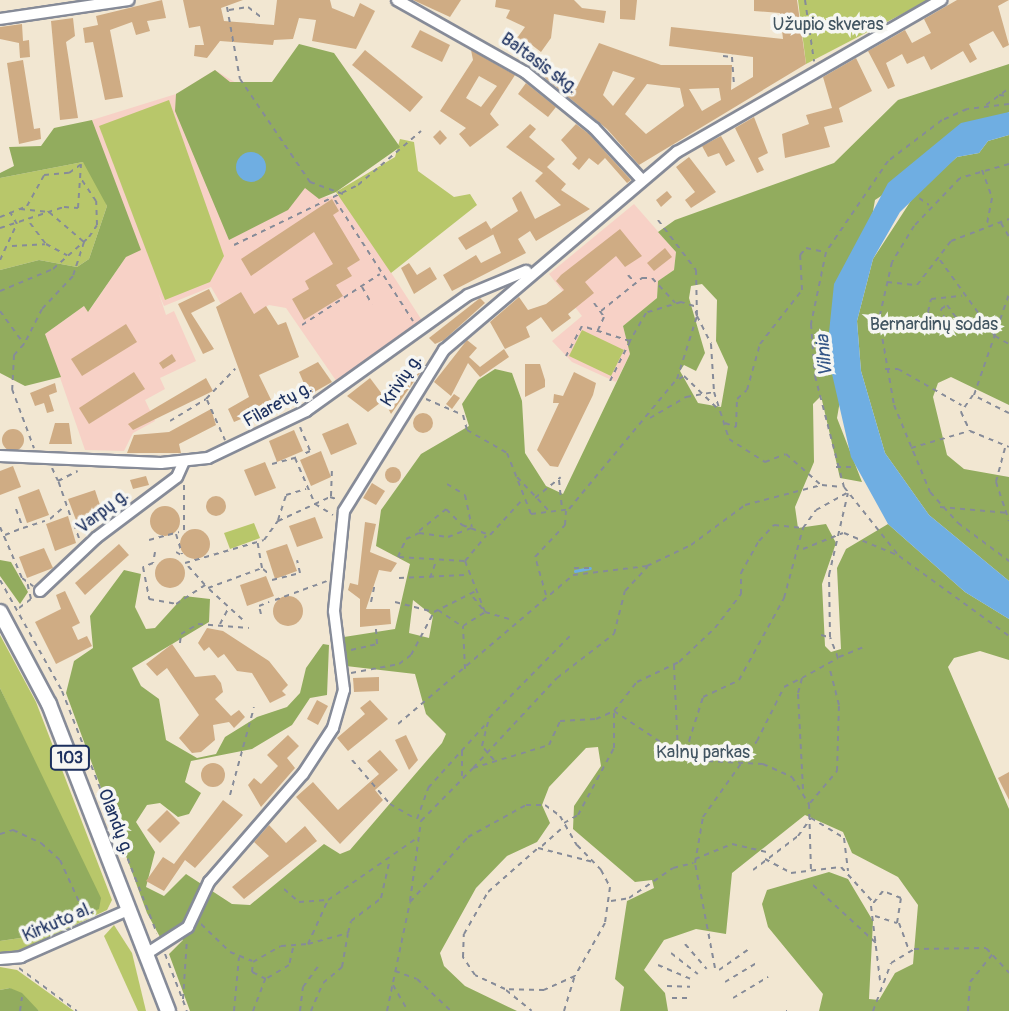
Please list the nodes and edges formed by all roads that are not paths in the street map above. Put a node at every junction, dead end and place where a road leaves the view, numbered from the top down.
1 (129, 0) edge
2 (397, 0) edge
3 (941, 0) edge
4 (0, 19) edge
5 (642, 180) junction
6 (538, 266) junction
7 (485, 288) junction
8 (496, 302) junction
9 (0, 456) edge
10 (182, 467) junction
11 (40, 591) road end
12 (0, 612) edge
13 (128, 911) junction
14 (146, 954) junction
15 (4, 959) edge
16 (168, 1011) edge

1 - 4 street
2 - 5 street, Baltasis skg.
3 - 5 street, Krivių g.
5 - 6 street, Krivių g.
6 - 7 street, Filaretų g.
6 - 8 street, Krivių g.
7 - 8 street
7 - 10 street, Filaretų g.
8 - 14 street, Krivių g.
9 - 10 street, Filaretų g.
10 - 11 street, Varpų g.
12 - 13 main road, Olandų g. / 103
13 - 14 main road, Olandų g. / 103
13 - 15 street, Kirkuto al.
14 - 16 main road, Olandų g. / 103

